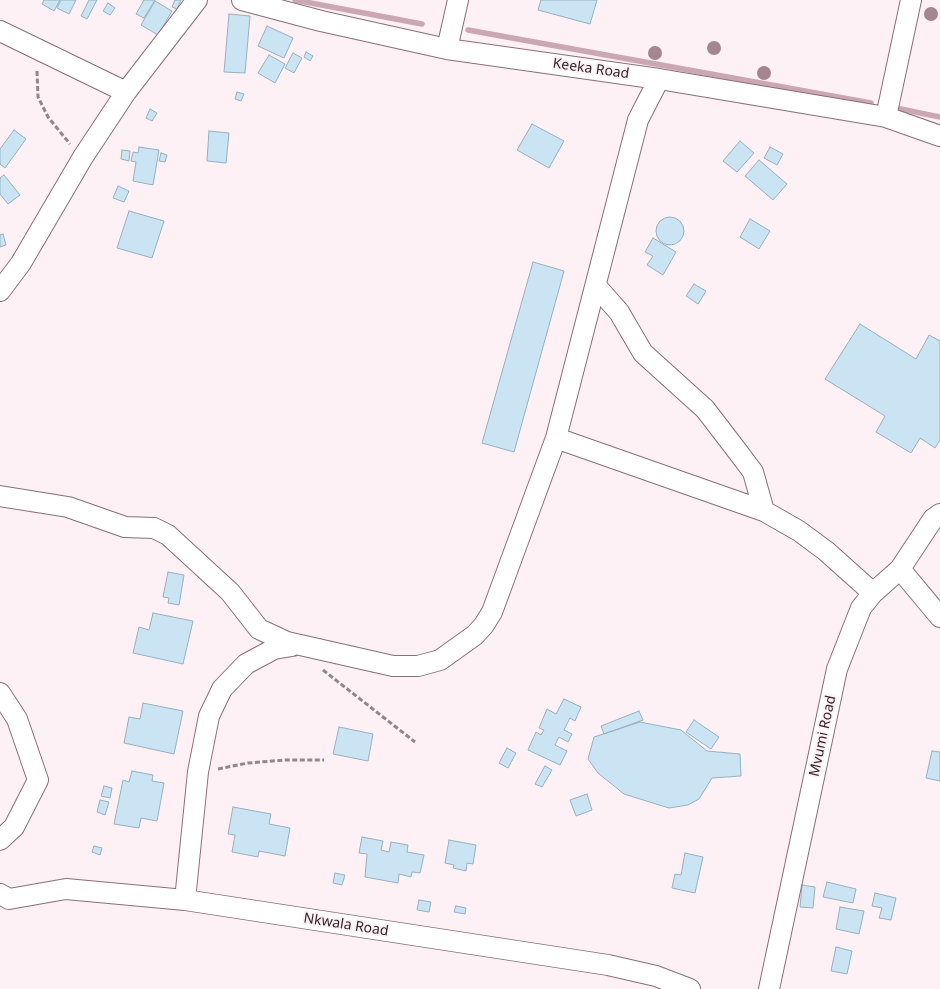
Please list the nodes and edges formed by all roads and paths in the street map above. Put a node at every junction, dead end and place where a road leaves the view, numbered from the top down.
1 (197, 0) edge
2 (242, 0) edge
3 (458, 0) edge
4 (911, 0) edge
5 (0, 31) edge
6 (29, 45) junction
7 (0, 47) edge
8 (447, 48) junction
9 (659, 79) junction
10 (126, 92) junction
11 (886, 117) junction
12 (940, 136) edge
13 (83, 157) junction
14 (21, 263) junction
15 (0, 275) edge
16 (596, 286) junction
17 (0, 291) edge
18 (556, 438) junction
19 (0, 496) edge
20 (764, 511) junction
21 (940, 514) edge
22 (900, 569) junction
23 (873, 593) junction
24 (940, 617) edge
25 (292, 646) joint
26 (0, 693) edge
27 (414, 742) dead end
28 (324, 760) dead end
29 (198, 772) junction
30 (0, 840) edge
31 (0, 894) edge
32 (185, 900) junction
33 (690, 989) edge
34 (769, 989) edge

1 - 10 street
2 - 8 street, Keeka Road
3 - 8 street
4 - 11 street
5 - 6 street
6 - 7 street
6 - 10 street
6 - 13 path
8 - 9 street, Keeka Road
9 - 11 street, Keeka Road
9 - 16 street
10 - 13 street
11 - 12 street, Keeka Road
13 - 14 street
14 - 15 street
14 - 17 street
16 - 18 street
16 - 20 street
18 - 19 street
18 - 20 street
20 - 23 street
21 - 22 street, Mvumi Road
22 - 23 street, Mvumi Road
22 - 24 street
23 - 34 street, Mvumi Road
25 - 27 path
25 - 29 street
26 - 30 street
28 - 29 path
29 - 32 street
31 - 32 street, Nkwala Road
32 - 33 street, Nkwala Road

